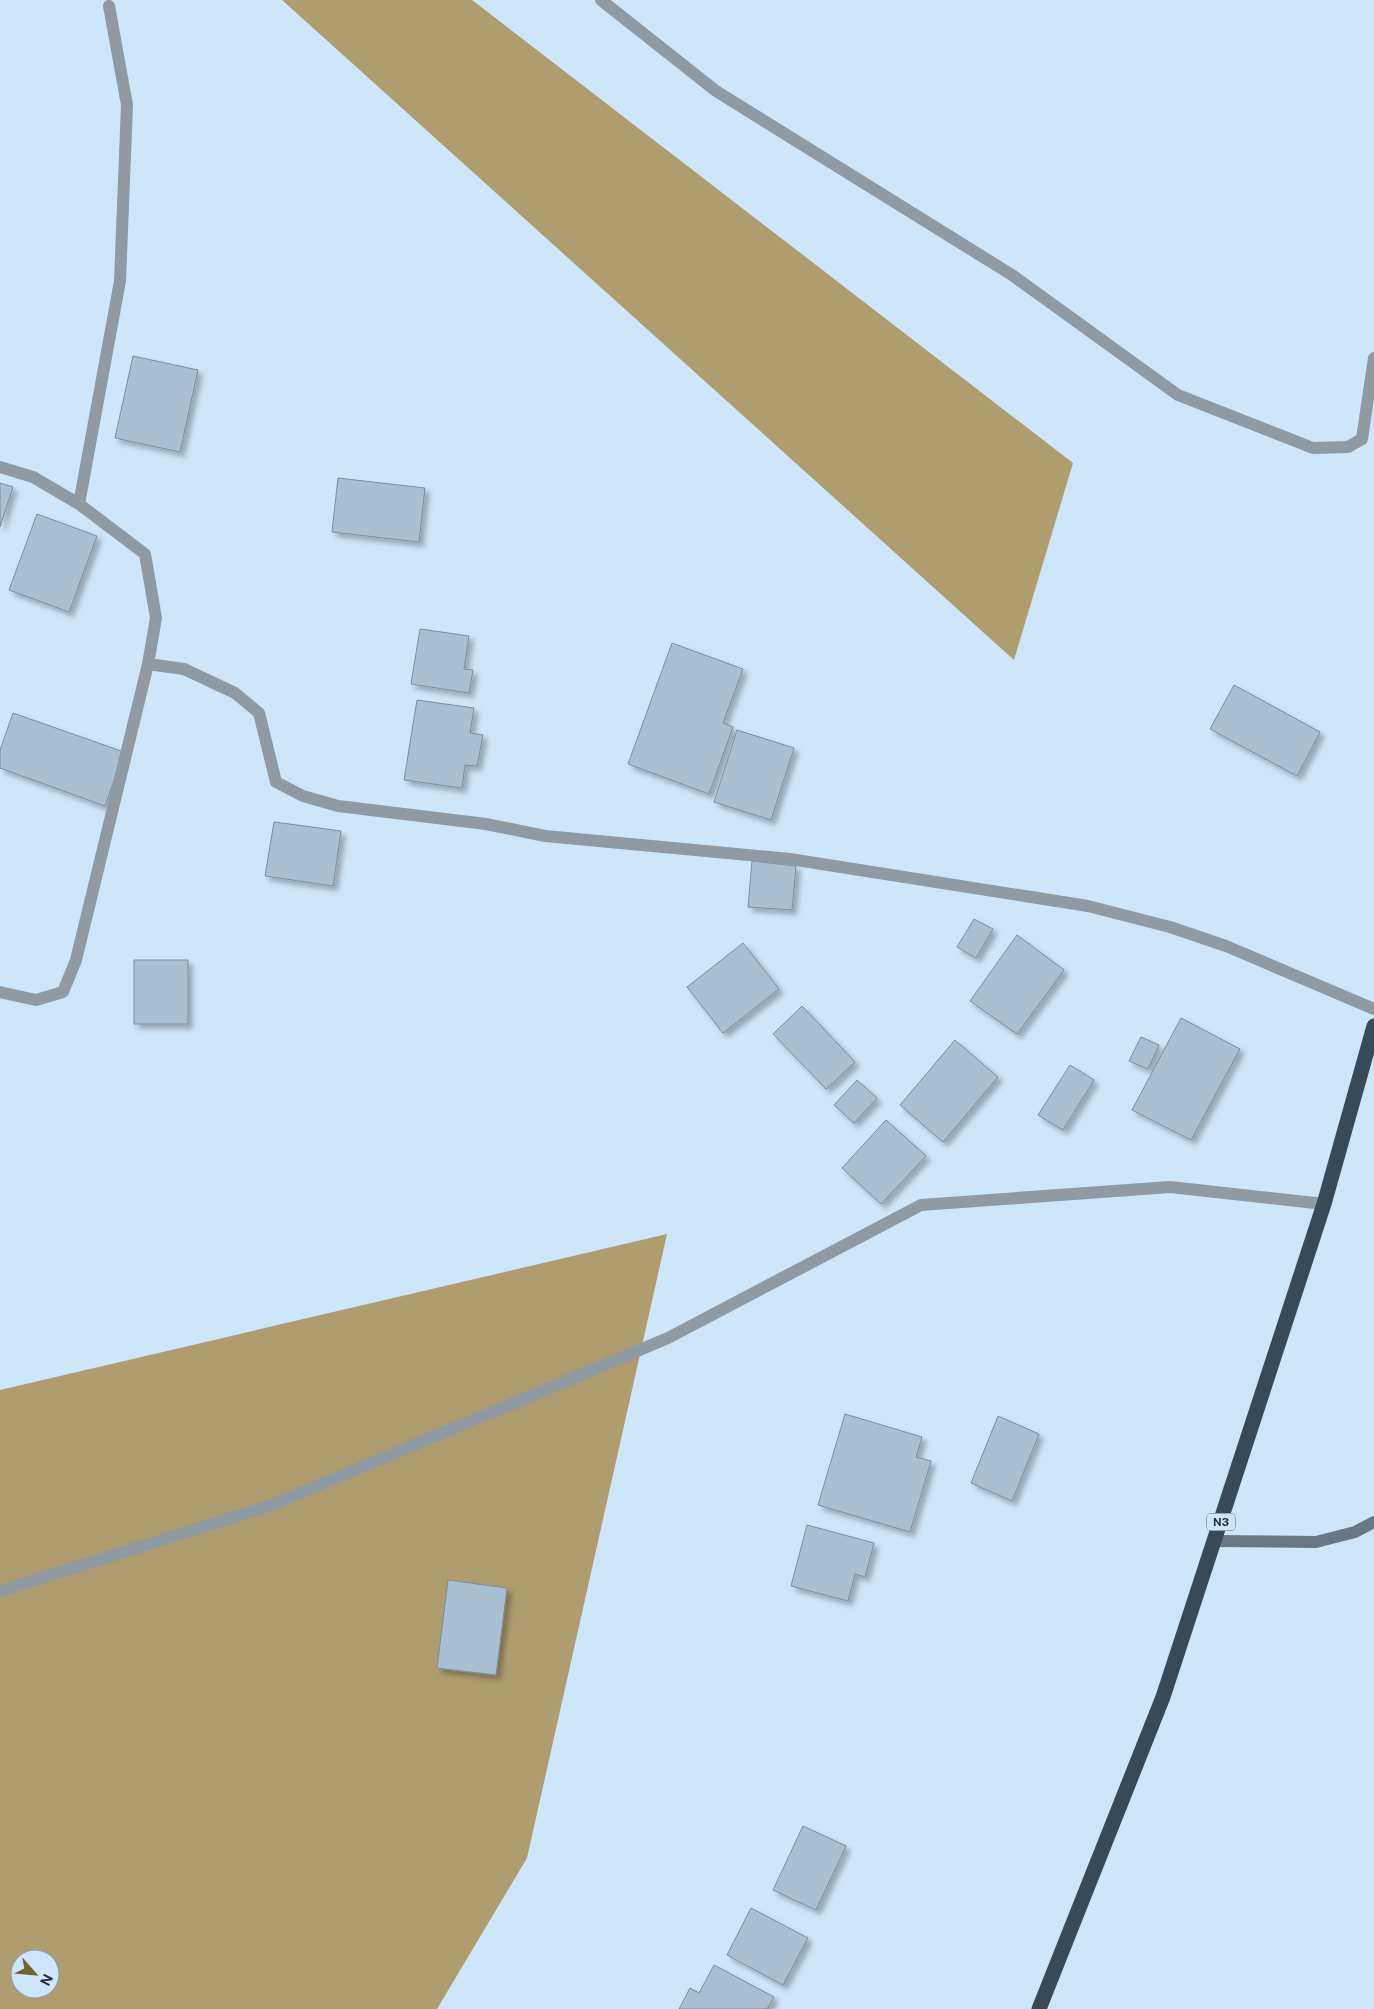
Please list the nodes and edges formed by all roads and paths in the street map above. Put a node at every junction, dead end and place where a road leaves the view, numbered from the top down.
1 (601, 0) edge
2 (109, 6) dead end
3 (1374, 358) edge
4 (0, 468) edge
5 (79, 504) junction
6 (148, 664) junction
7 (0, 992) edge
8 (1374, 1008) edge
9 (1374, 1026) edge
10 (1324, 1204) junction
11 (1374, 1522) edge
12 (1215, 1541) junction
13 (0, 1591) edge
14 (1039, 2009) edge

1 - 3 street
2 - 5 street
4 - 5 street
5 - 6 street
6 - 7 street
6 - 8 street
9 - 10 highway, N3
10 - 12 highway, N3
10 - 13 street
11 - 12 street
12 - 14 highway, N3

